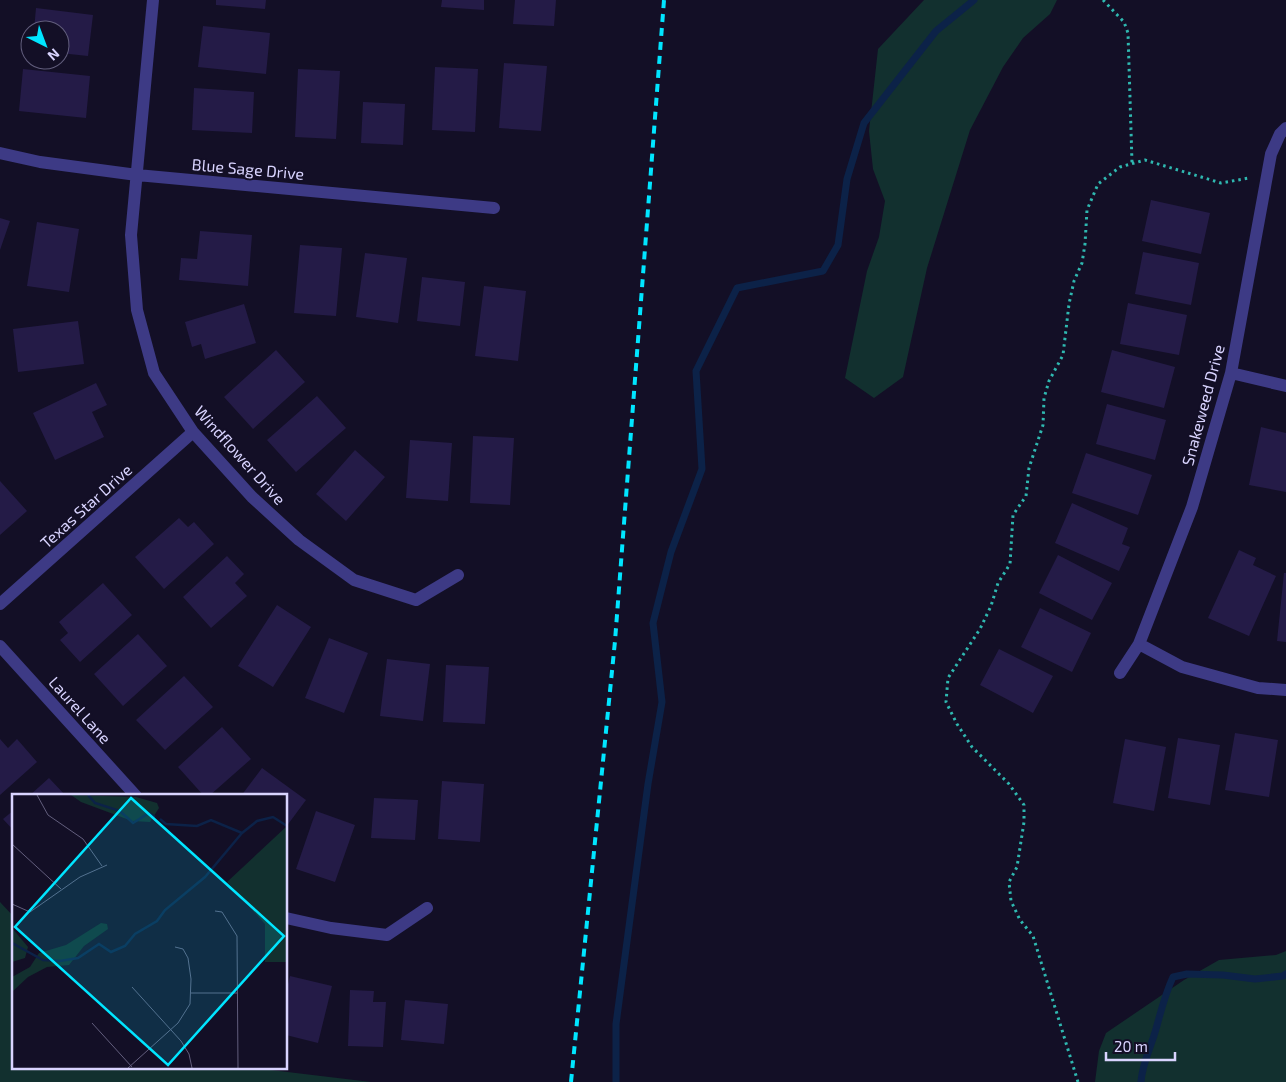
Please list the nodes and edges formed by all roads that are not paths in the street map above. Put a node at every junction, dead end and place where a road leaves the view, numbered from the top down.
1 (153, 0) edge
2 (1283, 131) edge
3 (0, 153) edge
4 (137, 175) junction
5 (494, 208) dead end
6 (1231, 373) junction
7 (1286, 386) edge
8 (193, 432) junction
9 (458, 575) dead end
10 (0, 604) edge
11 (1139, 644) junction
12 (0, 646) edge
13 (1120, 673) dead end
14 (1286, 690) edge
15 (134, 794) edge
16 (427, 908) dead end
17 (288, 918) edge

1 - 4 street, Windflower Drive
2 - 6 street, Snakeweed Drive
3 - 4 street, Blue Sage Drive
4 - 5 street, Blue Sage Drive
4 - 8 street, Windflower Drive
6 - 7 street
6 - 11 street, Snakeweed Drive
8 - 9 street, Windflower Drive
8 - 10 street, Texas Star Drive
11 - 13 street, Snakeweed Drive
11 - 14 street
12 - 15 street, Laurel Lane
16 - 17 street

